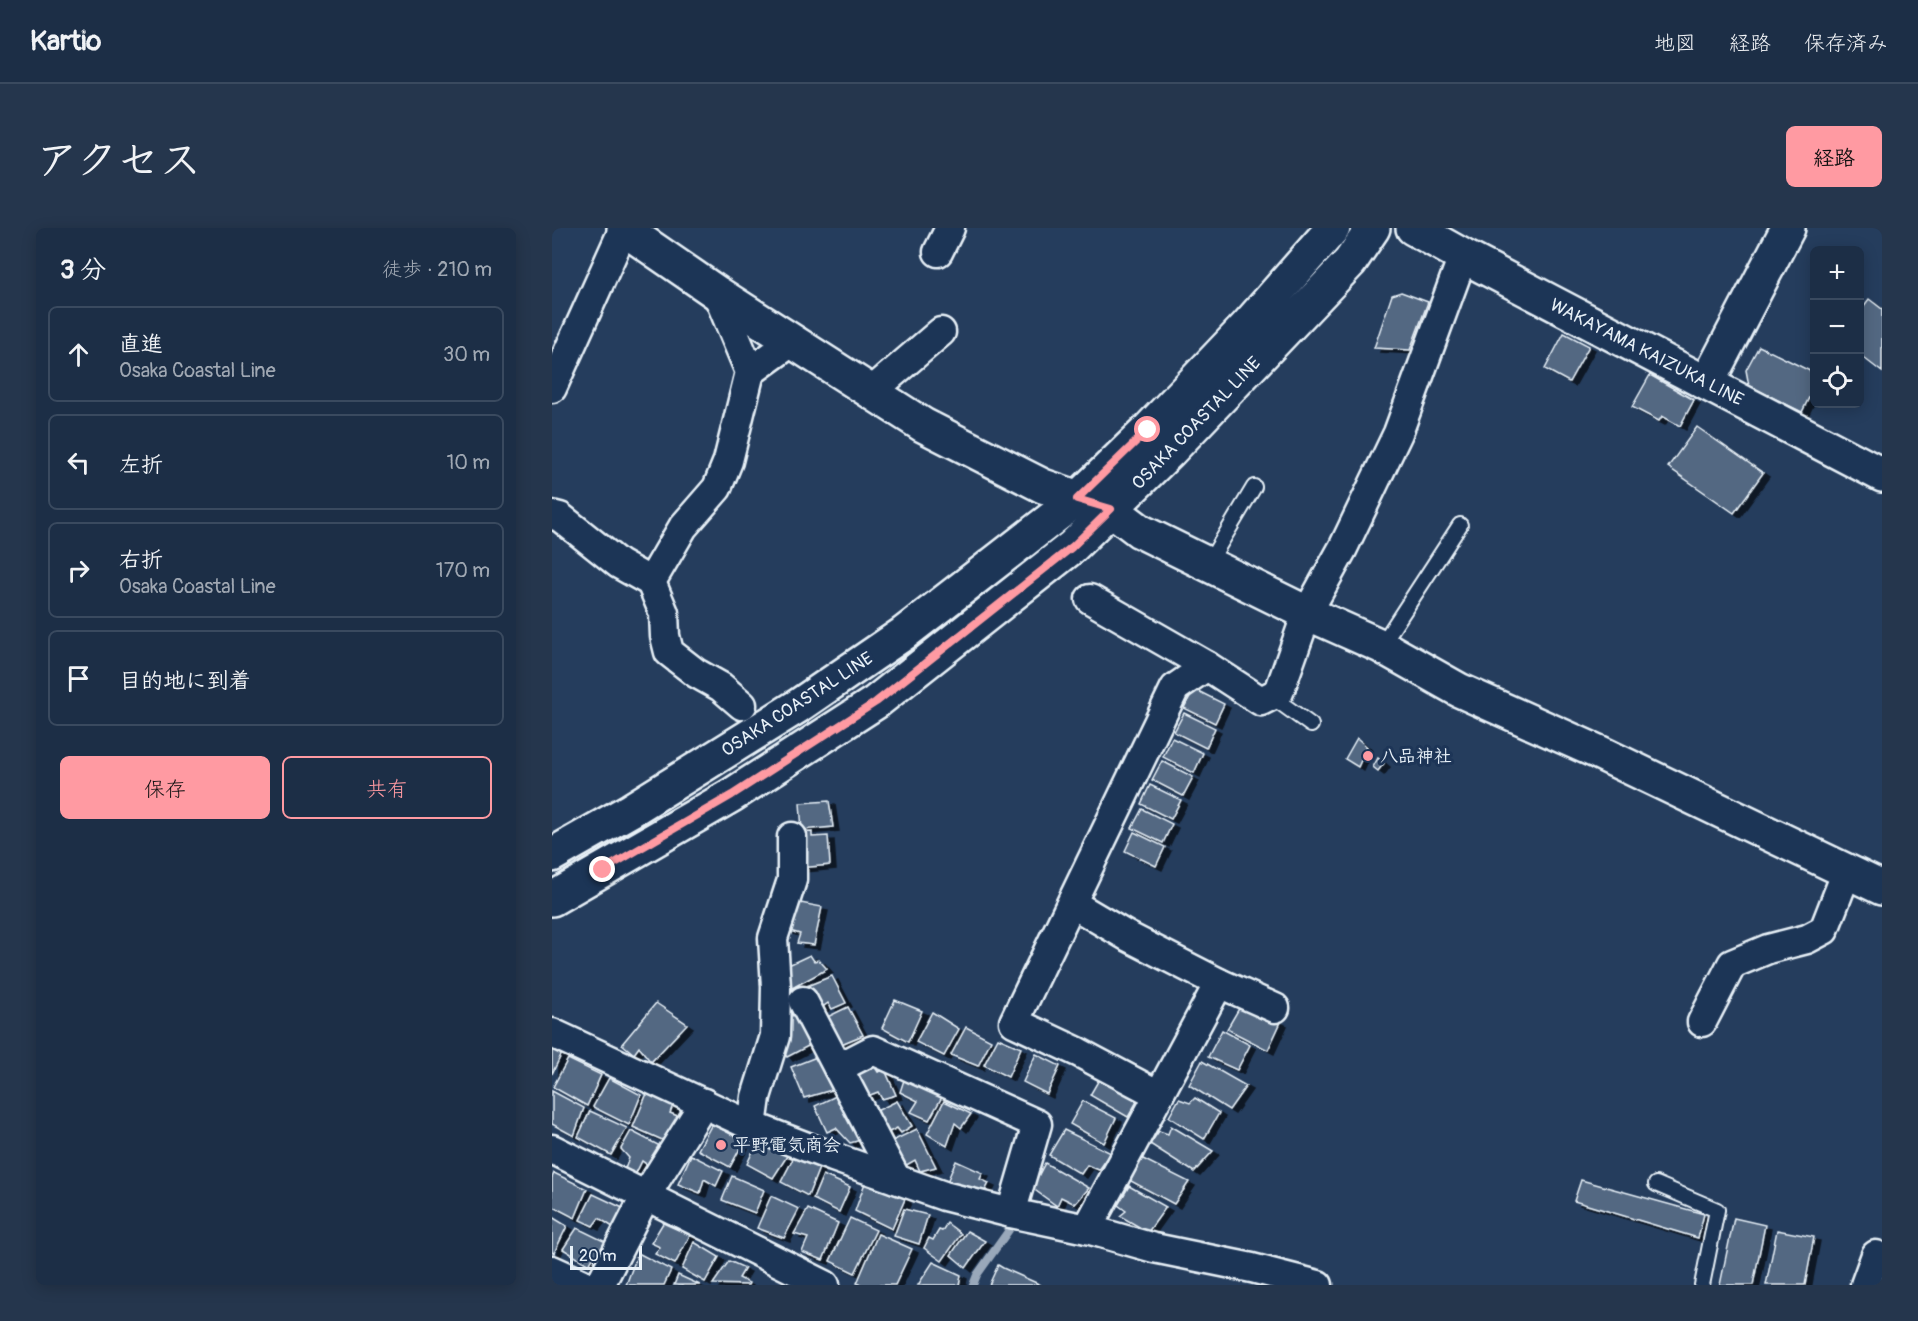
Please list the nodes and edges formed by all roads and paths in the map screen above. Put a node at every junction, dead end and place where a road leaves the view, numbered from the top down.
1 (624, 228) edge
2 (1333, 228) edge
3 (1374, 228) edge
4 (1413, 228) edge
5 (1788, 228) edge
6 (1463, 256) junction
7 (717, 293) junction
8 (941, 332) dead end
9 (793, 341) junction
10 (555, 372) edge
11 (750, 372) junction
12 (1707, 383) junction
13 (871, 392) junction
14 (1882, 475) edge
15 (1254, 487) dead end
16 (1077, 499) junction
17 (1111, 509) junction
18 (552, 514) edge
19 (1460, 525) dead end
20 (1208, 564) junction
21 (651, 582) junction
22 (1090, 599) dead end
23 (1307, 613) junction
24 (1381, 646) junction
25 (1207, 666) junction
26 (1271, 696) junction
27 (742, 705) dead end
28 (1311, 725) dead end
29 (792, 837) dead end
30 (552, 855) edge
31 (603, 870) junction
32 (1847, 871) junction
33 (1882, 888) edge
34 (552, 898) edge
35 (1072, 904) junction
36 (552, 911) edge
37 (1219, 983) junction
38 (803, 1001) dead end
39 (1275, 1008) dead end
40 (1702, 1022) dead end
41 (552, 1033) edge
42 (838, 1068) junction
43 (1159, 1095) junction
44 (704, 1103) junction
45 (752, 1126) junction
46 (552, 1149) edge
47 (896, 1179) junction
48 (1656, 1184) dead end
49 (646, 1196) junction
50 (1011, 1213) junction
51 (1087, 1229) junction
52 (1876, 1255) dead end
53 (552, 1270) edge
54 (585, 1285) edge
55 (600, 1285) edge
56 (825, 1285) edge
57 (1318, 1285) edge
58 (1702, 1285) edge
59 (1865, 1285) edge

1 - 7 main road
1 - 10 street
2 - 16 main road, OSAKA COASTAL LINE
3 - 17 main road, OSAKA COASTAL LINE
4 - 6 main road, WAKAYAMA KAIZUKA LINE
5 - 12 main road
6 - 12 main road, WAKAYAMA KAIZUKA LINE
6 - 23 street
7 - 9 main road
7 - 11 street
8 - 13 street
9 - 11 street
9 - 13 main road
11 - 21 street
12 - 14 main road, WAKAYAMA KAIZUKA LINE
13 - 16 main road
15 - 20 lane
16 - 17 main road
16 - 30 main road, OSAKA COASTAL LINE
17 - 20 main road
17 - 31 main road, OSAKA COASTAL LINE
18 - 21 street
19 - 24 lane
20 - 23 main road
21 - 27 street
22 - 25 street
23 - 24 main road
23 - 26 street
24 - 32 main road
25 - 26 street
25 - 35 street
26 - 28 lane
29 - 45 street
31 - 34 main road, OSAKA COASTAL LINE
31 - 36 street
32 - 33 main road
32 - 40 street
35 - 37 street
35 - 43 street
37 - 39 street
37 - 43 street
38 - 42 street
41 - 44 street
42 - 47 street
42 - 50 street
43 - 51 street
44 - 45 street
44 - 49 street
45 - 47 street
46 - 49 street
47 - 50 street
48 - 58 lane
49 - 55 street
49 - 56 street
50 - 51 street
51 - 57 street
52 - 59 street
53 - 54 street

